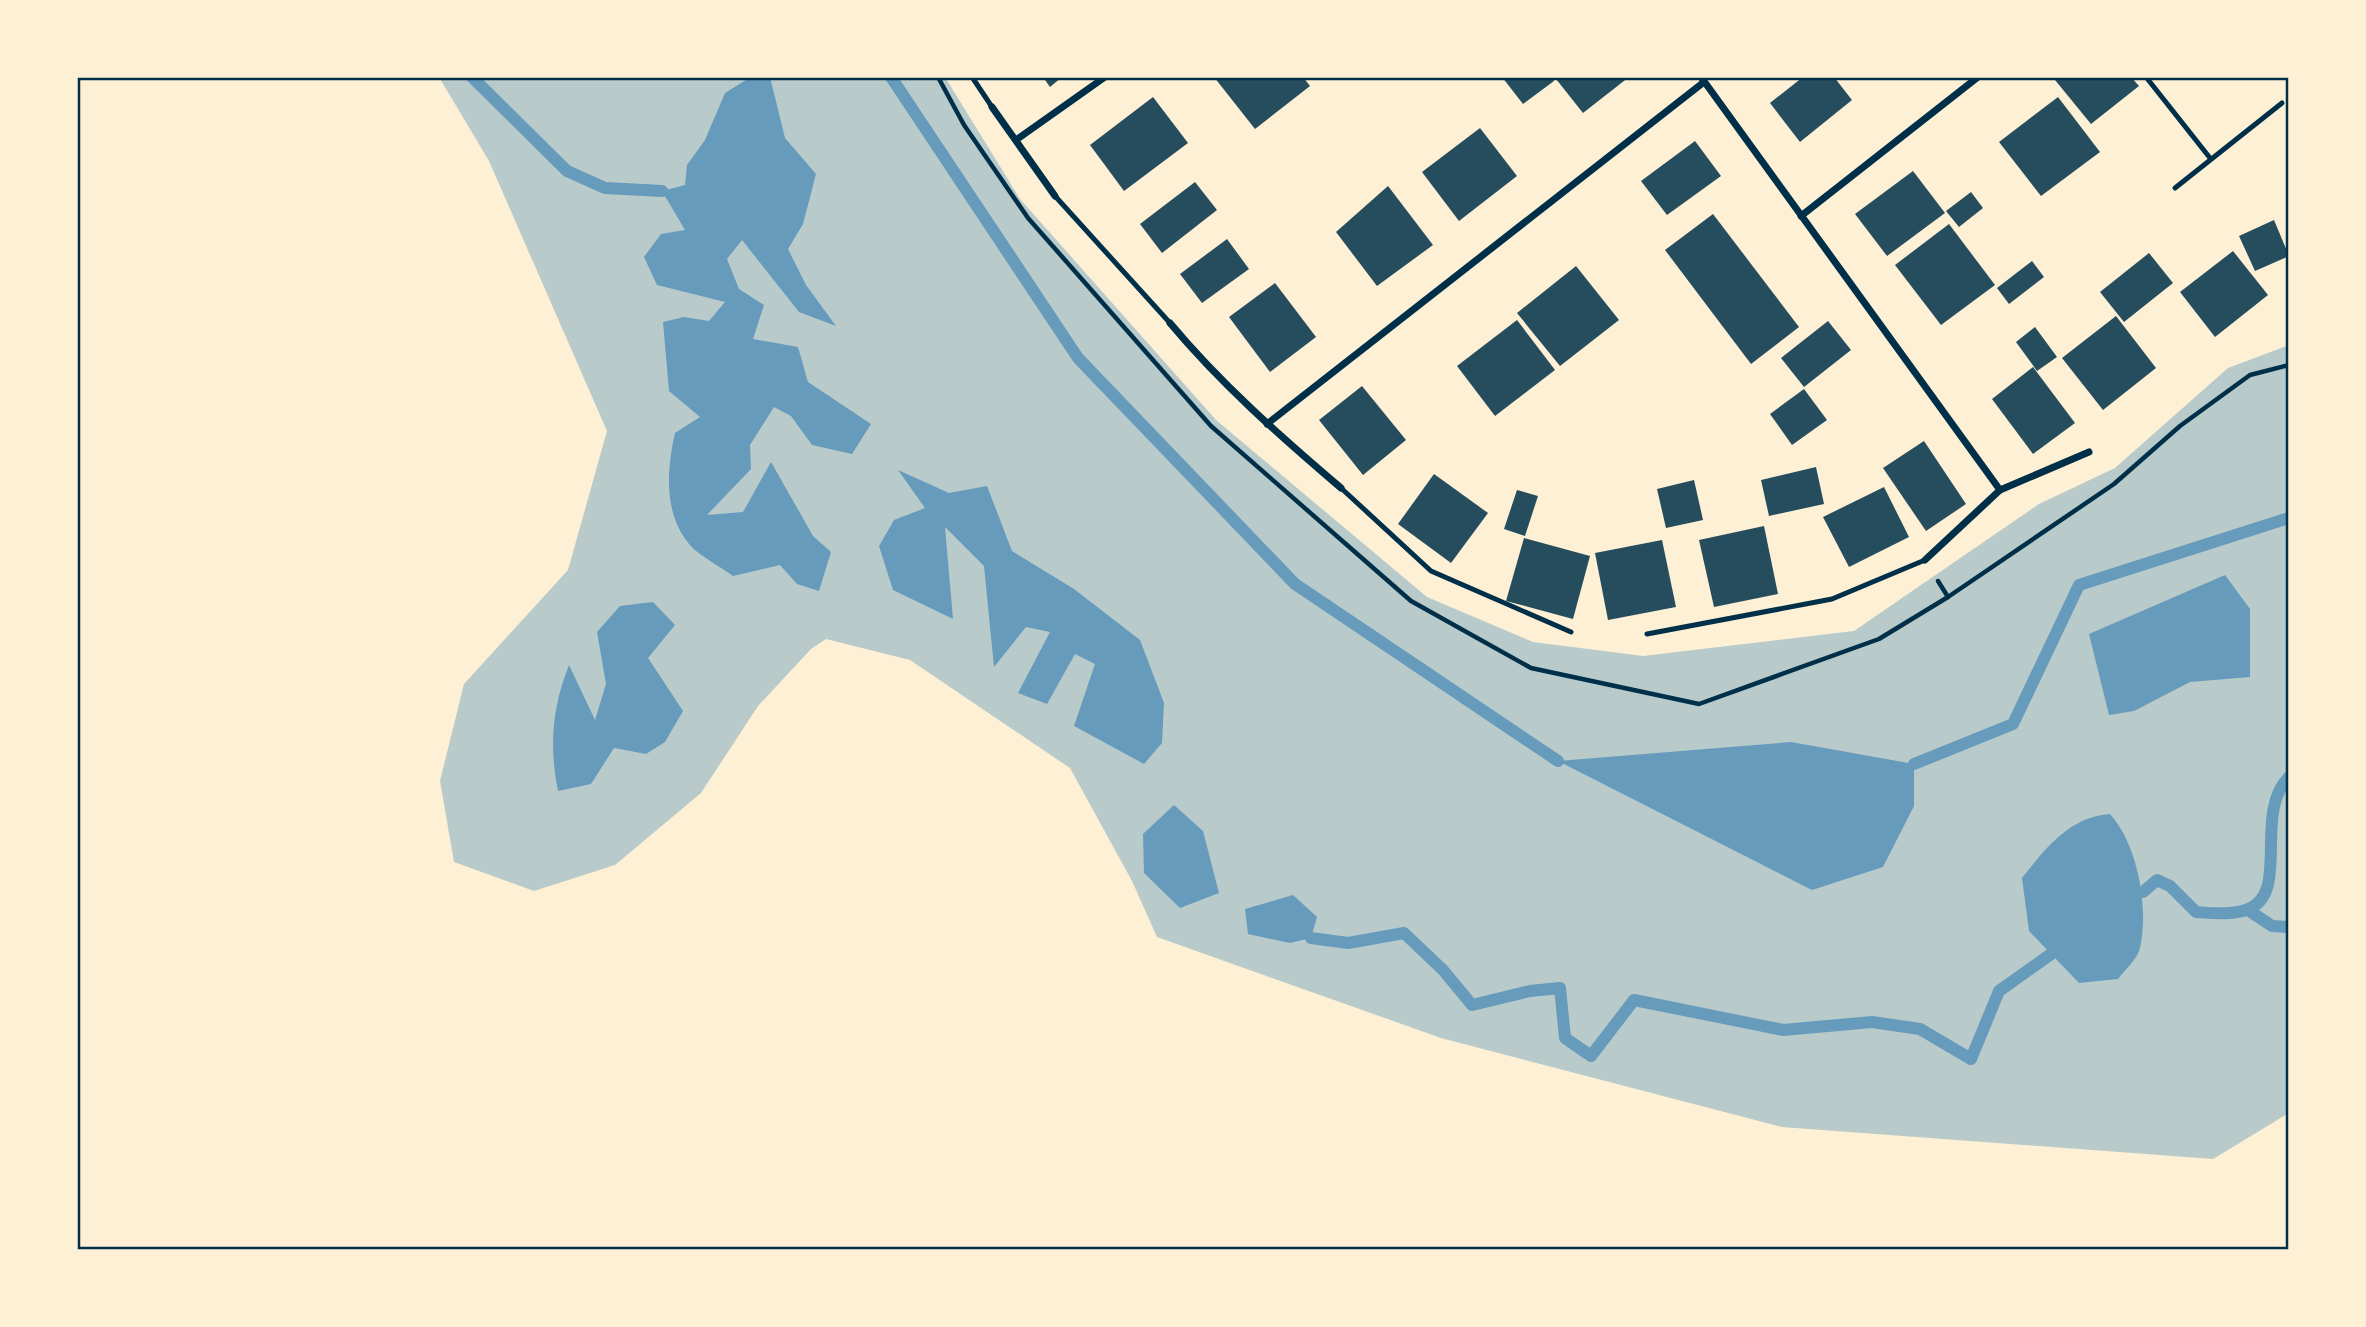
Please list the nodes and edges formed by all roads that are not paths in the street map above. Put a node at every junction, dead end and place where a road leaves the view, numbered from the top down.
1 (972, 77) edge
2 (1105, 77) edge
3 (1978, 77) edge
4 (2146, 77) edge
5 (1702, 79) edge
6 (2282, 103) dead end
7 (992, 107) joint
8 (1016, 140) junction
9 (2210, 158) junction
10 (2175, 188) dead end
11 (1055, 196) joint
12 (1801, 216) junction
13 (1170, 323) joint
14 (1266, 424) junction
15 (2089, 452) dead end
16 (1341, 488) joint
17 (2000, 490) junction
18 (1925, 559) joint
19 (1571, 632) dead end
20 (1647, 635) dead end

1 - 7 lane
2 - 8 street
3 - 12 street
4 - 9 lane
5 - 12 street
5 - 14 street
6 - 9 lane
7 - 8 street
8 - 11 street
9 - 10 lane
11 - 13 lane
12 - 17 street
13 - 14 street
14 - 16 street
15 - 17 street
16 - 19 lane
17 - 18 street
18 - 20 lane

